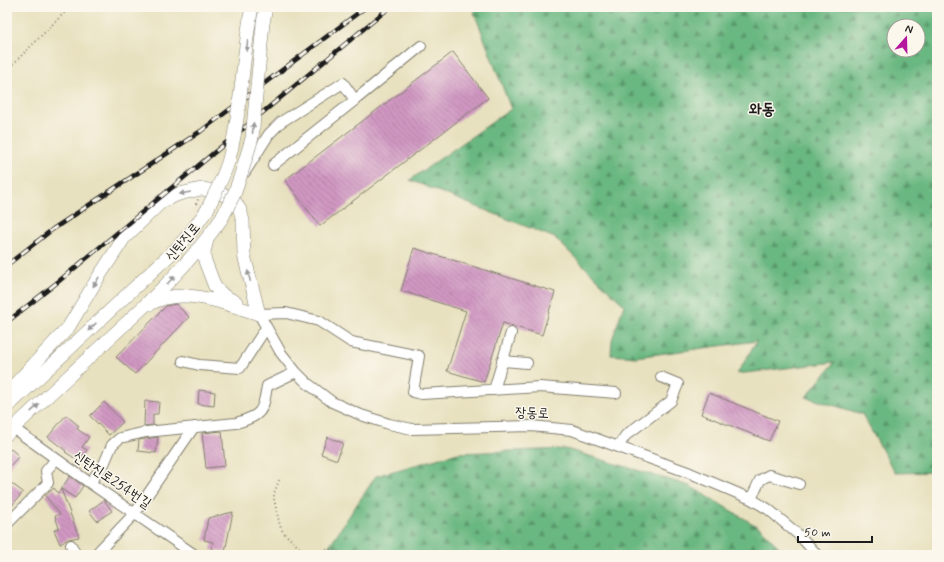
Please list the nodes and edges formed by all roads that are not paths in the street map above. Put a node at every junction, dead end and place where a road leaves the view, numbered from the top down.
1 (252, 7) edge
2 (266, 7) edge
3 (421, 46) dead end
4 (355, 100) junction
5 (273, 166) dead end
6 (234, 200) junction
7 (207, 240) junction
8 (140, 310) junction
9 (259, 314) junction
10 (266, 328) junction
11 (511, 333) dead end
12 (183, 361) dead end
13 (502, 362) junction
14 (527, 363) dead end
15 (296, 372) junction
16 (661, 377) dead end
17 (494, 390) junction
18 (7, 393) edge
19 (616, 393) dead end
20 (7, 407) edge
21 (194, 427) junction
22 (10, 431) edge
23 (618, 446) junction
24 (56, 459) junction
25 (90, 483) junction
26 (799, 484) dead end
27 (751, 498) junction
28 (135, 513) junction
29 (7, 524) edge
30 (70, 545) dead end
31 (76, 555) edge
32 (95, 555) edge
33 (195, 555) edge
34 (817, 555) edge

1 -> 20 main road, 신탄진로, bridge
7 -> 2 main road, 신탄진로, bridge
3 - 4 street
4 - 5 street
4 - 6 street
9 -> 6 main road
6 -> 18 main road
8 -> 7 main road, 신탄진로
7 - 9 main road
8 - 9 main road
22 -> 8 main road, 신탄진로
9 - 10 street, 장동로
9 - 17 street
10 - 12 street
10 - 15 street, 장동로
11 - 13 street
13 - 14 street
13 - 17 street
15 - 21 street
15 - 23 street, 장동로
16 - 23 street
17 - 19 street
21 - 25 street
21 - 28 street
22 - 24 street, 신탄진로254번길
23 - 27 street, 장동로
24 - 25 street, 신탄진로254번길
24 - 29 street
25 - 28 street, 신탄진로254번길
26 - 27 street
27 - 34 street, 장동로
28 - 32 street
28 - 33 street, 신탄진로254번길
30 - 31 street

